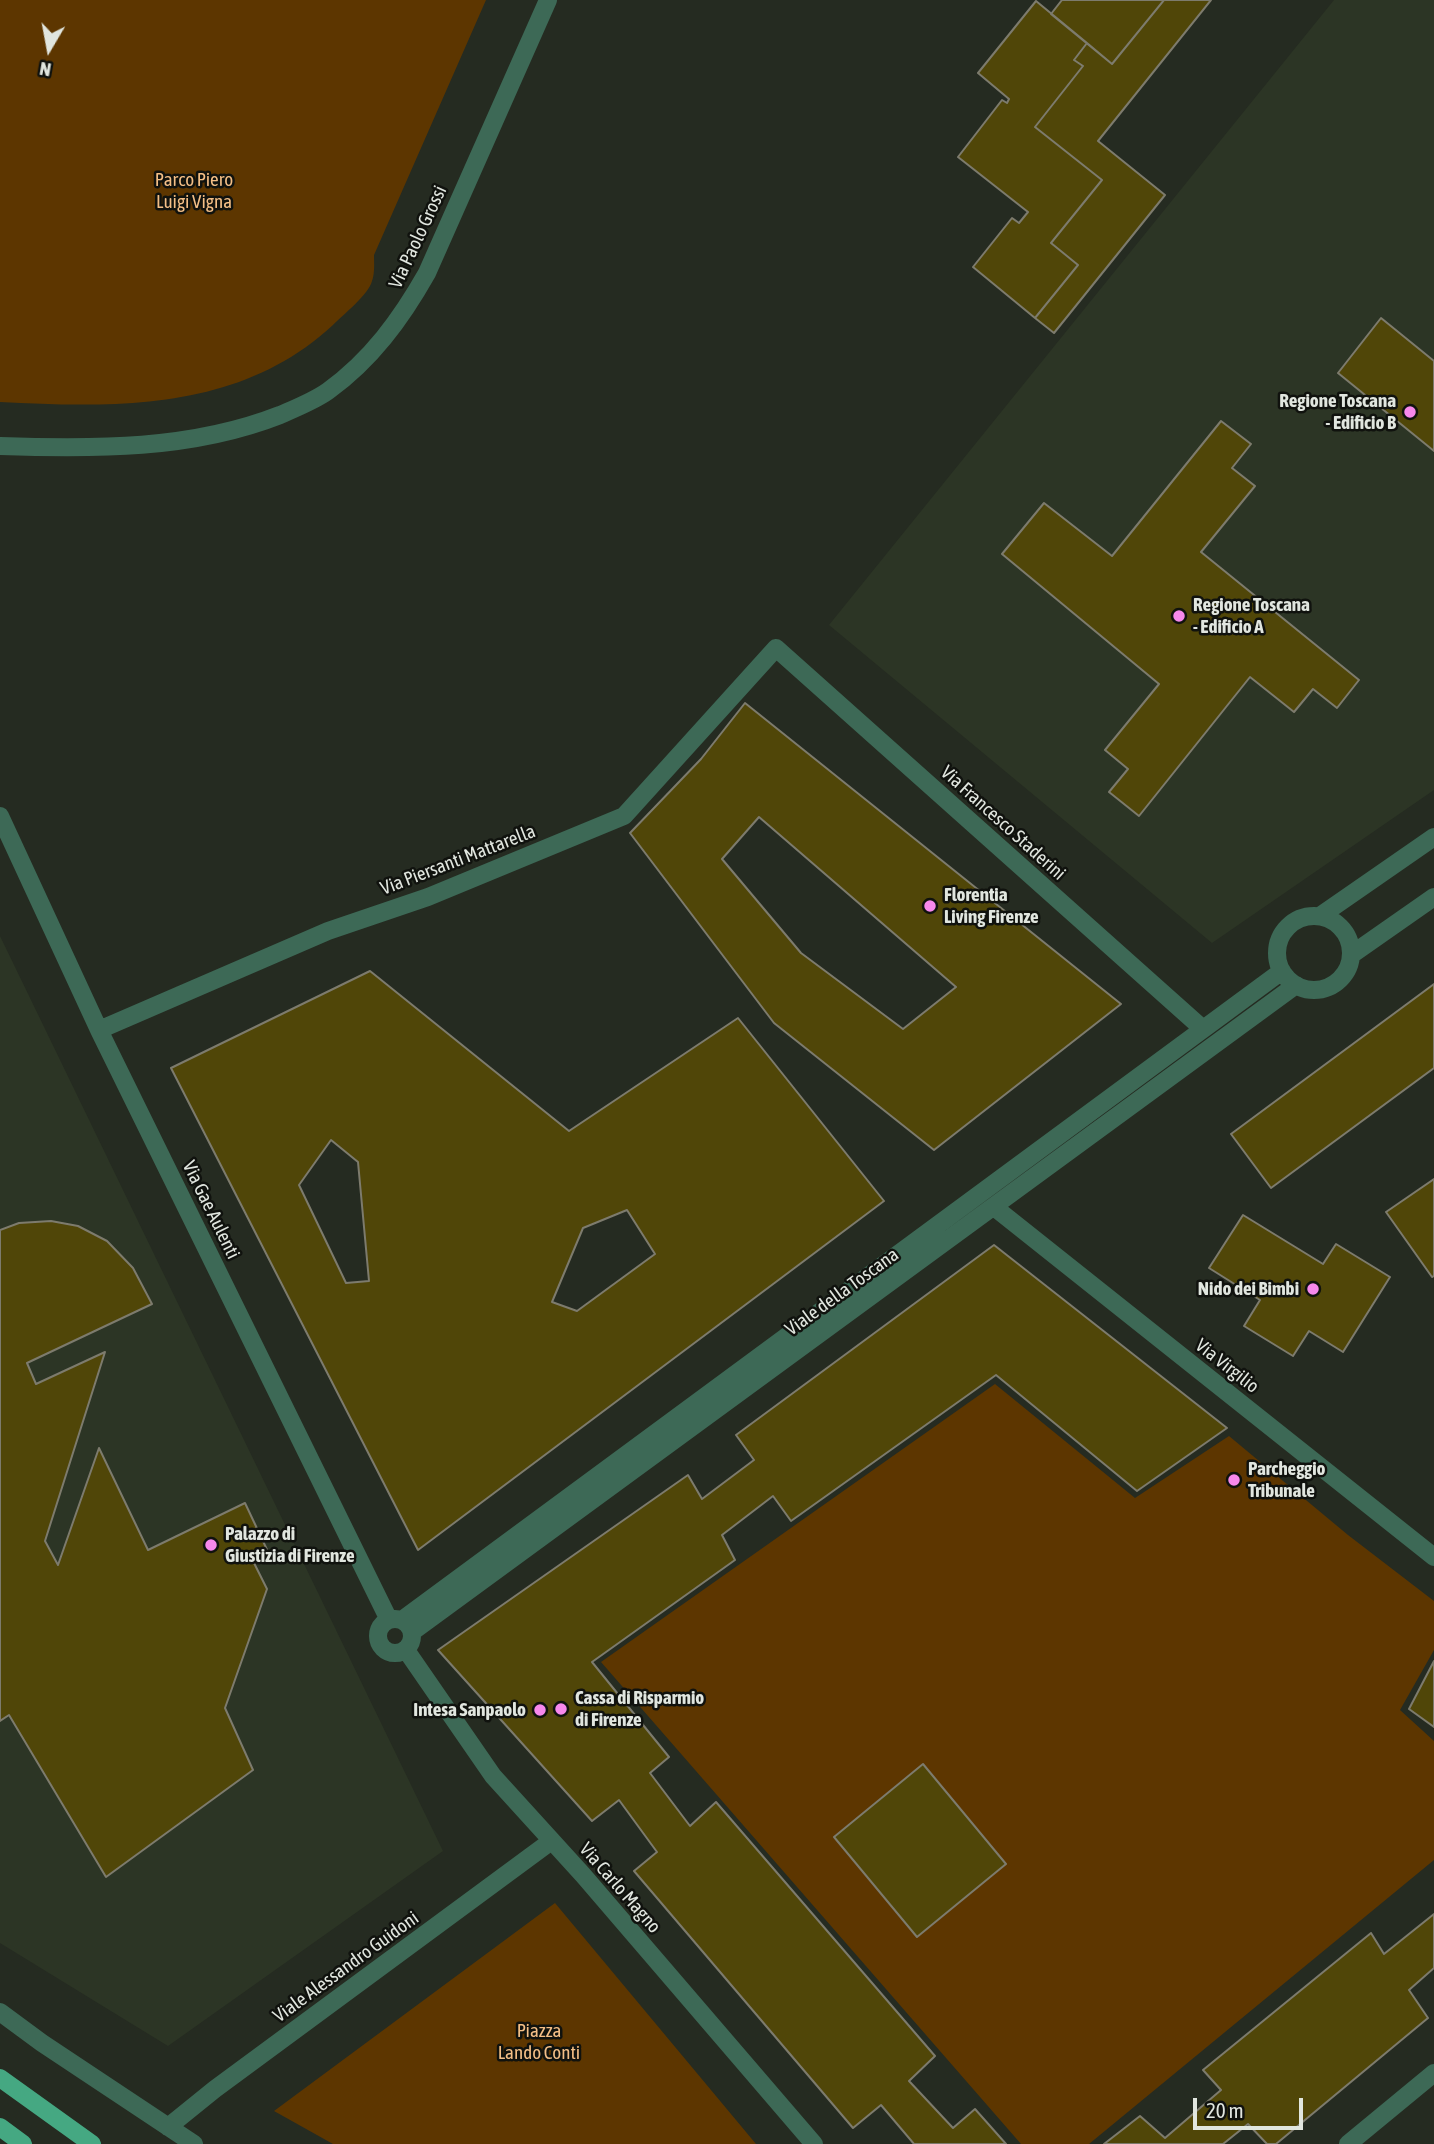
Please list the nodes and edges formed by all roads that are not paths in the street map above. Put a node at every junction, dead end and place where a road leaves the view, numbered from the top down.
1 (548, 0) edge
2 (0, 446) edge
3 (776, 648) joint
4 (0, 816) edge
5 (1434, 837) edge
6 (1434, 897) edge
7 (1320, 916) junction
8 (1351, 955) junction
9 (1282, 971) junction
10 (1296, 985) junction
11 (1203, 1029) junction
12 (99, 1030) junction
13 (993, 1207) junction
14 (1434, 1557) edge
15 (401, 1624) junction
16 (406, 1650) junction
17 (551, 1842) junction
18 (0, 2012) edge
19 (1434, 2073) edge
20 (0, 2077) edge
21 (0, 2127) edge
22 (168, 2127) junction
23 (23, 2144) edge
24 (92, 2144) edge
25 (194, 2144) edge
26 (814, 2144) edge
27 (1348, 2144) edge

1 - 2 street, Via Paolo Grossi
3 - 11 street, Via Francesco Staderini
3 - 12 street, Via Piersanti Mattarella
4 - 12 street, Via Gae Aulenti
5 - 7 street
6 - 8 street
7 - 8 street
7 - 9 street
8 - 10 street
9 - 10 street
9 - 11 street, Viale della Toscana
10 - 13 street, Viale della Toscana
11 - 15 street, Viale della Toscana
12 - 15 street, Via Gae Aulenti
13 - 14 street, Via Virgilio
13 - 15 street, Viale della Toscana
15 - 16 street
15 - 16 street
16 - 17 street, Via Carlo Magno
17 - 22 street, Viale Alessandro Guidoni
17 - 26 street, Via Carlo Magno
18 - 22 street
19 - 27 street
20 - 24 main road
21 - 23 main road
22 - 25 street

